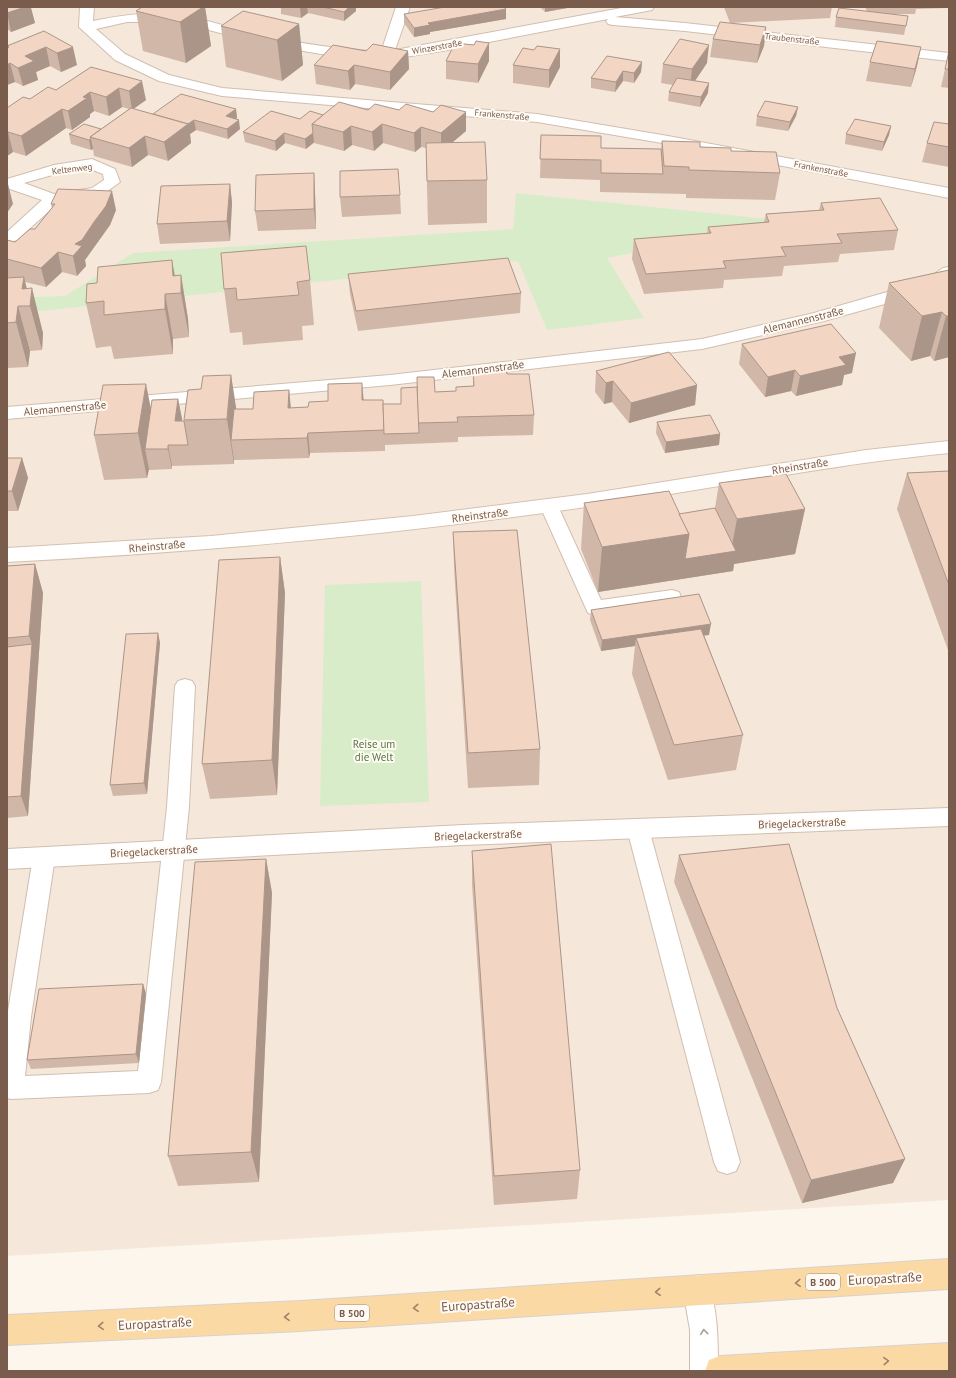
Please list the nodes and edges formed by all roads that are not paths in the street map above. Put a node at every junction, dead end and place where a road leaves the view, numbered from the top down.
1 (86, 7) edge
2 (403, 7) edge
3 (646, 7) edge
4 (586, 19) junction
5 (86, 26) junction
6 (386, 56) junction
7 (949, 57) edge
8 (8, 183) edge
9 (949, 193) edge
10 (54, 199) junction
11 (7, 238) edge
12 (949, 272) edge
13 (7, 413) edge
14 (949, 447) edge
15 (549, 506) junction
16 (7, 555) edge
17 (672, 597) edge
18 (185, 686) dead end
19 (949, 817) edge
20 (638, 829) junction
21 (173, 850) junction
22 (44, 857) junction
23 (7, 859) edge
24 (727, 1162) dead end
25 (949, 1274) edge
26 (697, 1289) junction
27 (7, 1330) edge
28 (949, 1358) edge
29 (840, 1367) edge
30 (704, 1371) edge
31 (720, 1371) edge

1 - 5 street
2 - 6 street
3 - 4 street, Winzerstraße
4 - 6 street, Winzerstraße
4 - 7 street, Traubenstraße
5 - 6 street, Winzerstraße
5 - 9 street, Frankenstraße
8 - 10 street, Keltenweg
8 - 10 street, Keltenweg
10 - 11 street
12 - 13 street, Alemannenstraße
14 - 15 street, Rheinstraße
15 - 16 street, Rheinstraße
15 - 17 lane
18 - 21 lane
19 - 20 street, Briegelackerstraße
20 - 21 street, Briegelackerstraße
20 - 24 lane
21 - 22 street, Briegelackerstraße
21 - 22 lane
22 - 23 street, Briegelackerstraße
25 -> 26 main road, Europastraße / B 500
26 -> 27 main road, Europastraße / B 500
30 -> 26 lane
29 -> 28 main road
29 - 31 main road

